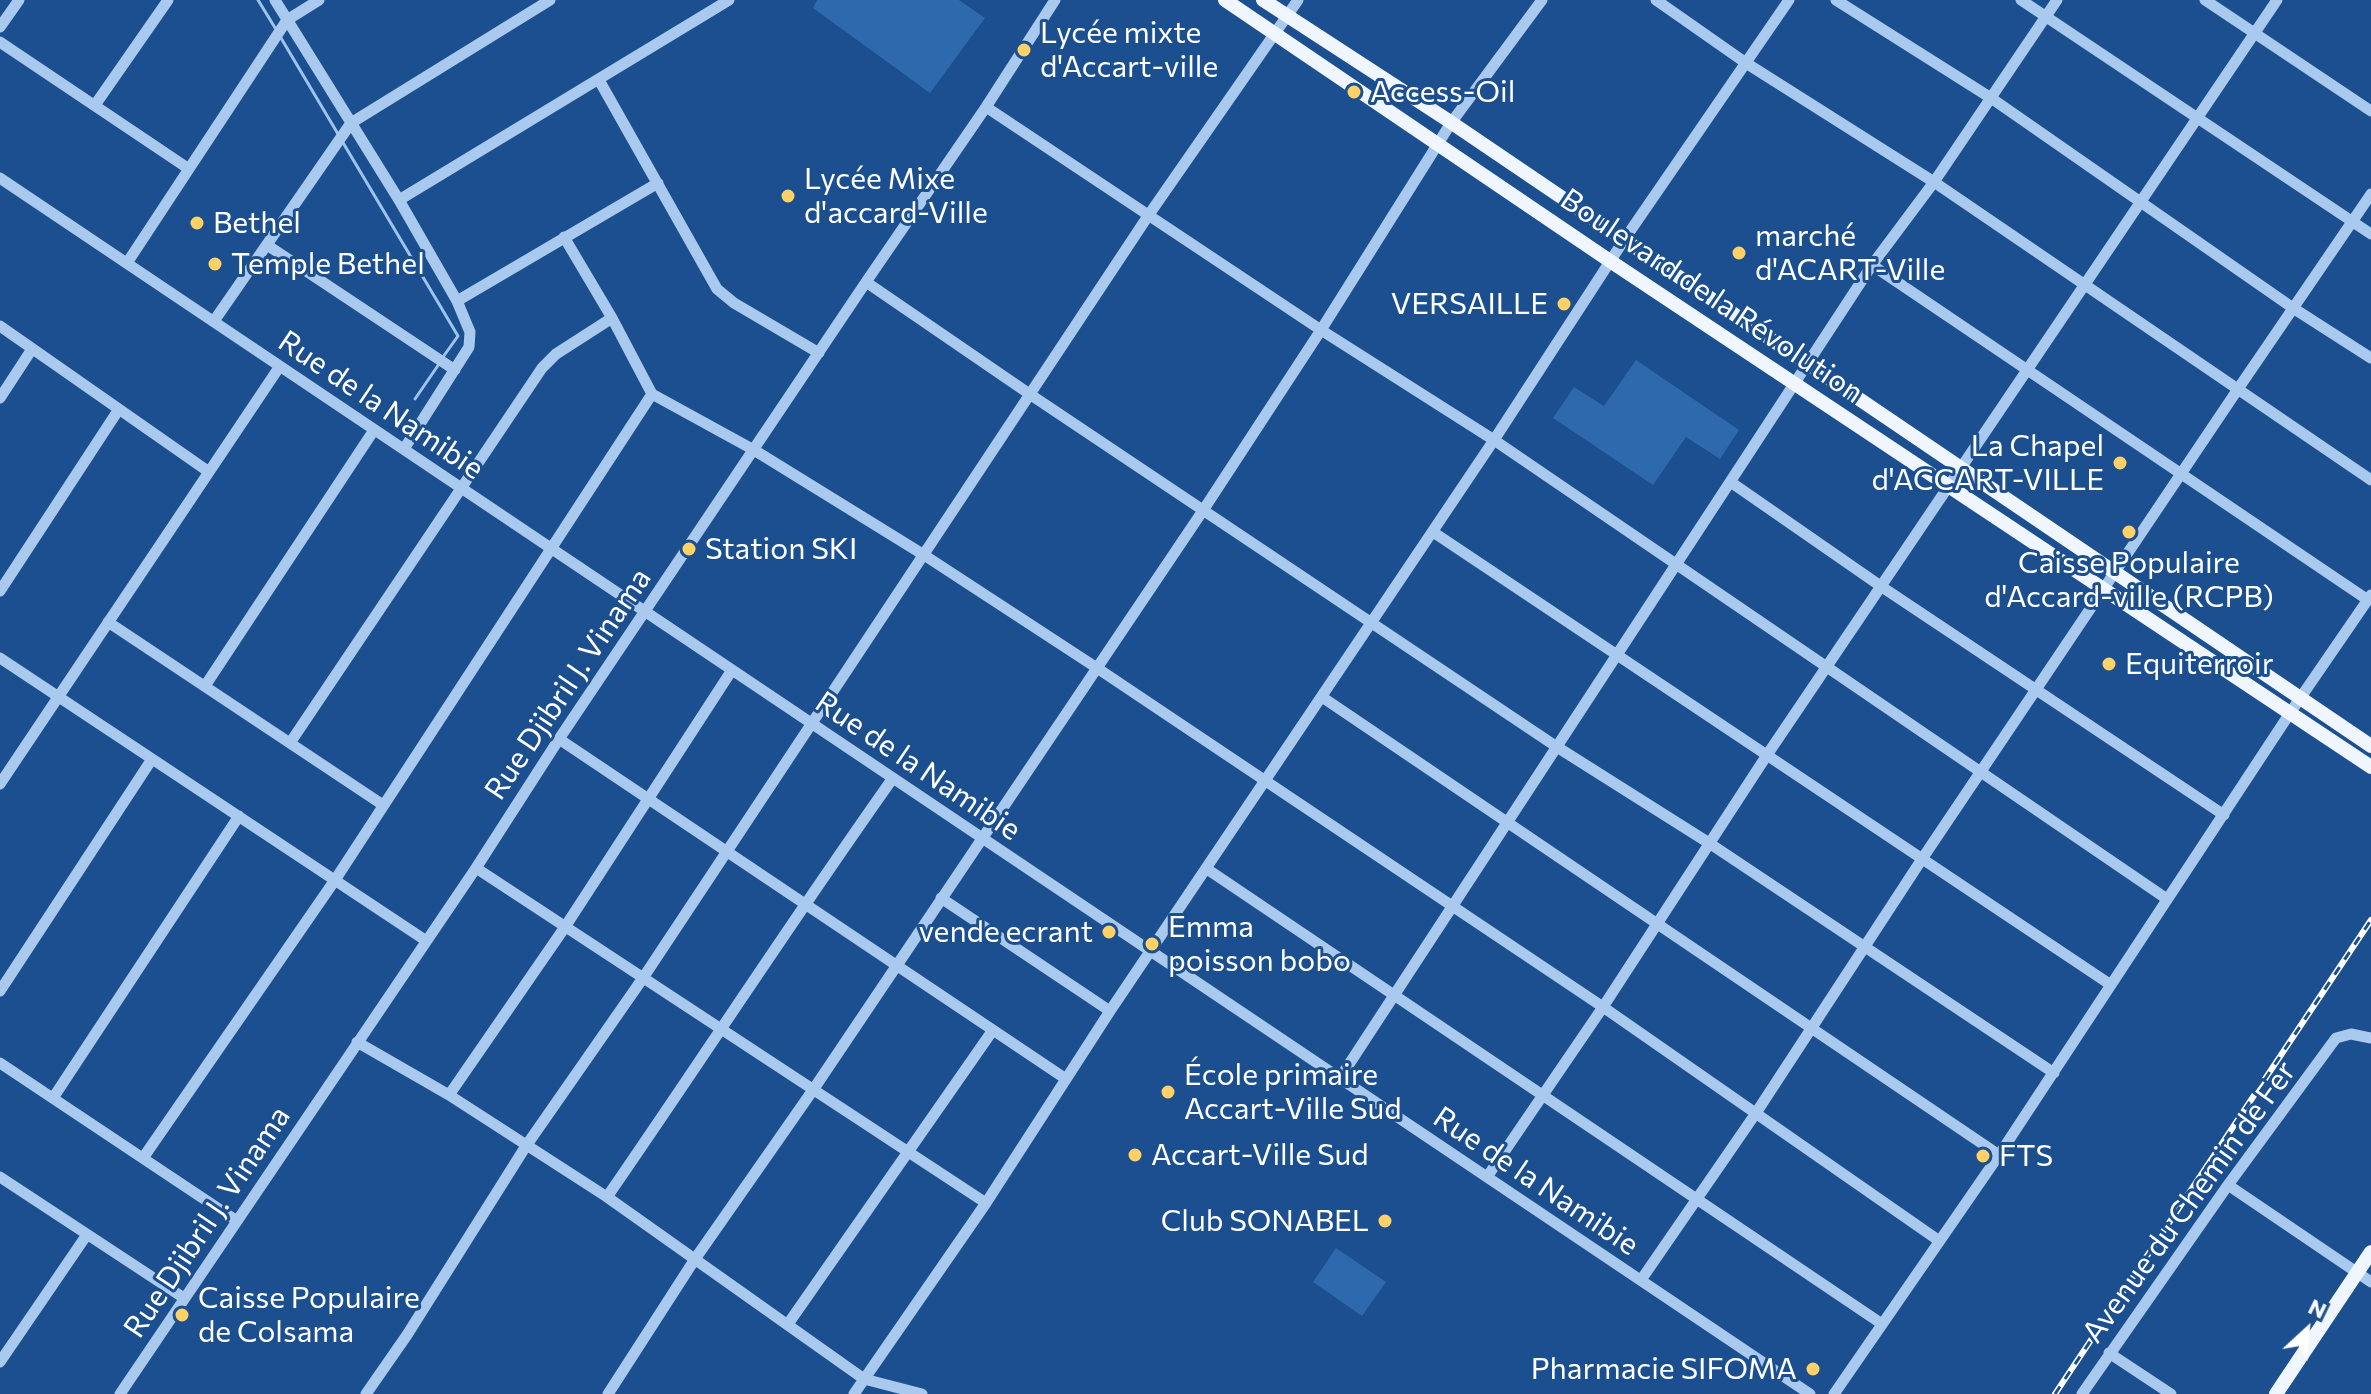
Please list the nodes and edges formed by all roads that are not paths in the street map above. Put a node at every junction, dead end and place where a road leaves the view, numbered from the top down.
1 (19, 0) edge
2 (168, 0) edge
3 (275, 0) edge
4 (319, 0) edge
5 (550, 0) edge
6 (729, 0) edge
7 (1055, 0) edge
8 (1225, 0) edge
9 (1263, 0) edge
10 (1298, 0) edge
11 (1542, 0) edge
12 (1656, 0) edge
13 (1789, 0) edge
14 (1836, 0) edge
15 (2021, 0) edge
16 (2057, 0) edge
17 (2205, 0) edge
18 (2277, 0) edge
19 (1287, 16) junction
20 (2045, 16) junction
21 (287, 20) junction
22 (0, 27) edge
23 (2255, 33) junction
24 (1275, 34) junction
25 (0, 42) edge
26 (1746, 63) junction
27 (599, 80) junction
28 (1991, 98) junction
29 (95, 105) junction
30 (986, 107) junction
31 (2371, 111) edge
32 (2197, 118) junction
33 (351, 123) junction
34 (1451, 123) junction
35 (1438, 143) junction
36 (189, 169) junction
37 (0, 178) edge
38 (1934, 182) junction
39 (658, 183) junction
40 (2371, 194) edge
41 (399, 200) junction
42 (2141, 201) junction
43 (1148, 216) junction
44 (2353, 222) junction
45 (2371, 234) edge
46 (564, 237) junction
47 (1624, 240) junction
48 (267, 245) junction
49 (1610, 261) junction
50 (127, 263) junction
51 (1872, 265) junction
52 (866, 282) junction
53 (2083, 286) junction
54 (457, 301) junction
55 (2293, 308) junction
56 (612, 318) junction
57 (214, 321) junction
58 (0, 326) edge
59 (1321, 330) junction
60 (32, 349) junction
61 (819, 353) junction
62 (2371, 358) edge
63 (1808, 364) junction
64 (280, 366) junction
65 (2028, 369) junction
66 (455, 370) junction
67 (1797, 383) junction
68 (2238, 389) junction
69 (652, 394) junction
70 (1031, 395) junction
71 (0, 398) edge
72 (119, 409) junction
73 (374, 430) junction
74 (1494, 440) junction
75 (404, 449) junction
76 (754, 450) junction
77 (1960, 470) junction
78 (209, 472) junction
79 (2182, 473) junction
80 (2371, 480) edge
81 (1732, 483) junction
82 (1948, 487) junction
83 (463, 489) junction
84 (1204, 509) junction
85 (1433, 532) junction
86 (550, 549) junction
87 (924, 555) junction
88 (1677, 565) junction
89 (2116, 572) junction
90 (1882, 587) junction
91 (0, 591) edge
92 (2104, 591) junction
93 (2369, 598) edge
94 (645, 611) junction
95 (108, 622) junction
96 (1372, 622) junction
97 (1617, 655) junction
98 (0, 658) edge
99 (1827, 667) junction
100 (1097, 668) junction
101 (732, 670) junction
102 (205, 686) junction
103 (2037, 690) junction
104 (59, 697) junction
105 (1322, 697) junction
106 (2299, 699) junction
107 (2290, 713) junction
108 (811, 723) junction
109 (559, 739) junction
110 (290, 743) junction
111 (2371, 746) edge
112 (1557, 747) junction
113 (1767, 755) junction
114 (152, 759) junction
115 (2371, 767) edge
116 (1980, 772) junction
117 (893, 778) junction
118 (1265, 783) junction
119 (0, 784) edge
120 (649, 800) junction
121 (383, 805) junction
122 (2224, 815) junction
123 (239, 816) junction
124 (1509, 824) junction
125 (983, 838) junction
126 (1709, 843) junction
127 (725, 850) junction
128 (1922, 859) junction
129 (476, 868) junction
130 (1207, 869) junction
131 (335, 880) junction
132 (941, 898) junction
133 (2167, 899) junction
134 (804, 903) junction
135 (1451, 908) junction
136 (1657, 924) junction
137 (565, 927) junction
138 (425, 940) junction
139 (1865, 946) junction
140 (1152, 952) junction
141 (897, 965) junction
142 (643, 978) junction
143 (2111, 985) junction
144 (0, 991) edge
145 (1394, 995) junction
146 (1603, 1007) junction
147 (1110, 1011) junction
148 (1811, 1029) junction
149 (723, 1030) junction
150 (993, 1030) junction
151 (2371, 1038) edge
152 (357, 1042) junction
153 (0, 1063) edge
154 (2054, 1073) junction
155 (1340, 1078) junction
156 (1066, 1079) junction
157 (813, 1090) junction
158 (449, 1095) junction
159 (1542, 1095) junction
160 (53, 1098) junction
161 (1756, 1113) junction
162 (526, 1146) junction
163 (908, 1152) junction
164 (1999, 1155) junction
165 (143, 1158) junction
166 (0, 1177) edge
167 (1487, 1177) junction
168 (2228, 1185) junction
169 (607, 1197) junction
170 (1697, 1199) junction
171 (986, 1203) junction
172 (237, 1221) junction
173 (86, 1236) junction
174 (1938, 1240) junction
175 (2371, 1252) edge
176 (695, 1259) junction
177 (2357, 1273) junction
178 (1641, 1280) junction
179 (2371, 1282) edge
180 (184, 1298) junction
181 (788, 1324) junction
182 (1882, 1324) junction
183 (2109, 1353) junction
184 (0, 1362) edge
185 (864, 1379) junction
186 (120, 1394) edge
187 (366, 1394) edge
188 (608, 1394) edge
189 (854, 1394) edge
190 (922, 1394) edge
191 (1810, 1394) edge
192 (1834, 1394) edge
193 (2082, 1394) edge
194 (2171, 1394) edge
195 (2276, 1394) edge

1 - 22 street
2 - 29 street
3 - 21 street
4 - 21 street
5 - 33 street
6 - 27 street
7 - 30 street, Rue Djibril J. Vinama
8 - 24 main road, Boulevard de la Révolution
9 - 19 main road, Boulevard de la Révolution
10 - 19 street
11 - 34 street
12 - 26 street
13 - 26 street
14 - 28 street
15 - 20 street
16 - 20 street
17 - 23 street
18 - 23 street
19 - 24 street
19 - 34 main road, Boulevard de la Révolution
20 - 28 street
20 - 32 street
21 - 33 street
21 - 36 street
23 - 31 street
23 - 32 street
24 - 35 main road, Boulevard de la Révolution
24 - 43 street
25 - 29 street
26 - 38 street
26 - 47 street
27 - 39 street
27 - 41 street
28 - 38 street
28 - 42 street
29 - 36 street
30 - 43 street
30 - 52 street, Rue Djibril J. Vinama
32 - 42 street
32 - 44 street
33 - 41 street
33 - 48 street
34 - 35 street
34 - 47 main road, Boulevard de la Révolution
35 - 49 main road, Boulevard de la Révolution
35 - 59 street
36 - 50 street
37 - 50 street, Rue de la Namibie
38 - 51 street
38 - 53 street
39 - 46 street
39 - 61 street
40 - 44 street
41 - 54 street
42 - 53 street
42 - 55 street
43 - 59 street
43 - 70 street
44 - 45 street
44 - 55 street
46 - 54 street
46 - 56 street
47 - 49 street
47 - 63 main road, Boulevard de la Révolution
48 - 57 street
48 - 66 street
49 - 67 main road, Boulevard de la Révolution
49 - 74 street
50 - 57 street, Rue de la Namibie
51 - 63 street
51 - 65 street
52 - 61 street, Rue Djibril J. Vinama
52 - 70 street
53 - 65 street
53 - 68 street
54 - 66 street
55 - 62 street
55 - 68 street
56 - 69 street
56 - 83 street
57 - 64 street, Rue de la Namibie
58 - 60 street
59 - 74 street
59 - 84 street
60 - 71 street
60 - 72 street
61 - 76 street, Rue Djibril J. Vinama
63 - 67 street
63 - 77 main road, Boulevard de la Révolution
64 - 73 street, Rue de la Namibie
64 - 78 street
65 - 77 street
65 - 79 street
66 - 75 street
67 - 81 street
67 - 82 main road, Boulevard de la Révolution
68 - 79 street
68 - 80 street
69 - 76 street
69 - 86 street
70 - 84 street
70 - 87 street
72 - 78 street
72 - 91 street
73 - 75 street, Rue de la Namibie
73 - 102 street
74 - 85 street
74 - 88 street
75 - 83 street, Rue de la Namibie
76 - 87 street
76 - 94 street, Rue Djibril J. Vinama
77 - 82 street
77 - 89 main road, Boulevard de la Révolution
78 - 95 street
79 - 89 street
79 - 93 street
81 - 88 street
81 - 90 street
82 - 90 street
82 - 92 main road, Boulevard de la Révolution
83 - 86 street, Rue de la Namibie
83 - 110 street
84 - 96 street
84 - 100 street
85 - 96 street
85 - 97 street
86 - 94 street, Rue de la Namibie
86 - 121 street
87 - 100 street
87 - 108 street
88 - 97 street
88 - 99 street
89 - 92 street
89 - 106 main road, Boulevard de la Révolution
90 - 99 street
90 - 103 street
92 - 103 street
92 - 107 main road, Boulevard de la Révolution
93 - 106 street
94 - 101 street, Rue de la Namibie
94 - 109 street, Rue Djibril J. Vinama
95 - 102 street
95 - 104 street
96 - 105 street
96 - 112 street
97 - 112 street
97 - 113 street
98 - 104 street
99 - 113 street
99 - 116 street
100 - 118 street
100 - 125 street
101 - 108 street, Rue de la Namibie
101 - 120 street
102 - 110 street
103 - 116 street
103 - 122 street
104 - 114 street
104 - 119 street
105 - 118 street
105 - 124 street
106 - 107 street
106 - 111 main road, Boulevard de la Révolution
107 - 115 main road, Boulevard de la Révolution
107 - 122 street
108 - 117 street, Rue de la Namibie
108 - 127 street
109 - 120 street
109 - 129 street, Rue Djibril J. Vinama
110 - 121 street
112 - 124 street
112 - 126 street
113 - 126 street
113 - 128 street
114 - 123 street
114 - 144 street
116 - 128 street
116 - 133 street
117 - 125 street, Rue de la Namibie
117 - 134 street
118 - 130 street
118 - 135 street
120 - 127 street
120 - 137 street
121 - 131 street
122 - 133 street
123 - 131 street
123 - 160 street
124 - 135 street
124 - 136 street
125 - 132 street
125 - 140 street, Rue de la Namibie
126 - 136 street
126 - 139 street
127 - 134 street
127 - 142 street
128 - 139 street
128 - 143 street
129 - 137 street
129 - 138 street, Rue Djibril J. Vinama
130 - 140 street
130 - 145 street
131 - 138 street
131 - 165 street
132 - 141 street
132 - 147 street
133 - 143 street
134 - 141 street
134 - 149 street
135 - 145 street
135 - 146 street
136 - 146 street
136 - 148 street
137 - 142 street
137 - 158 street
138 - 152 street, Rue Djibril J. Vinama
139 - 148 street
139 - 154 street
140 - 147 street
140 - 155 street, Rue de la Namibie
141 - 150 street
141 - 157 street
142 - 149 street
142 - 162 street
143 - 154 street
145 - 155 street
145 - 159 street
146 - 159 street
146 - 161 street
147 - 156 street
148 - 161 street
148 - 164 street
149 - 157 street
149 - 169 street
150 - 156 street
150 - 163 street
151 - 168 street, Avenue du Chemin de Fer
152 - 158 street
152 - 172 street, Rue Djibril J. Vinama
153 - 160 street
154 - 164 street
155 - 167 street, Rue de la Namibie
156 - 171 street
157 - 163 street
157 - 176 street
158 - 162 street
159 - 167 street
159 - 170 street
160 - 165 street
161 - 170 street
161 - 174 street
162 - 169 street
162 - 187 street
163 - 171 street
163 - 181 street
164 - 174 street
165 - 172 street
166 - 173 street
167 - 178 street, Rue de la Namibie
168 - 177 street
168 - 183 street, Avenue du Chemin de Fer
169 - 176 street
170 - 178 street
170 - 182 street
171 - 185 street
172 - 180 street, Rue Djibril J. Vinama
173 - 180 street
173 - 184 street
174 - 182 street
175 - 177 main road
176 - 181 street
176 - 188 street
177 - 179 street
177 - 195 main road
178 - 191 street, Rue de la Namibie
180 - 186 street, Rue Djibril J. Vinama
181 - 185 street
182 - 192 street
183 - 193 street, Avenue du Chemin de Fer
183 - 194 street
185 - 189 street
185 - 190 street

